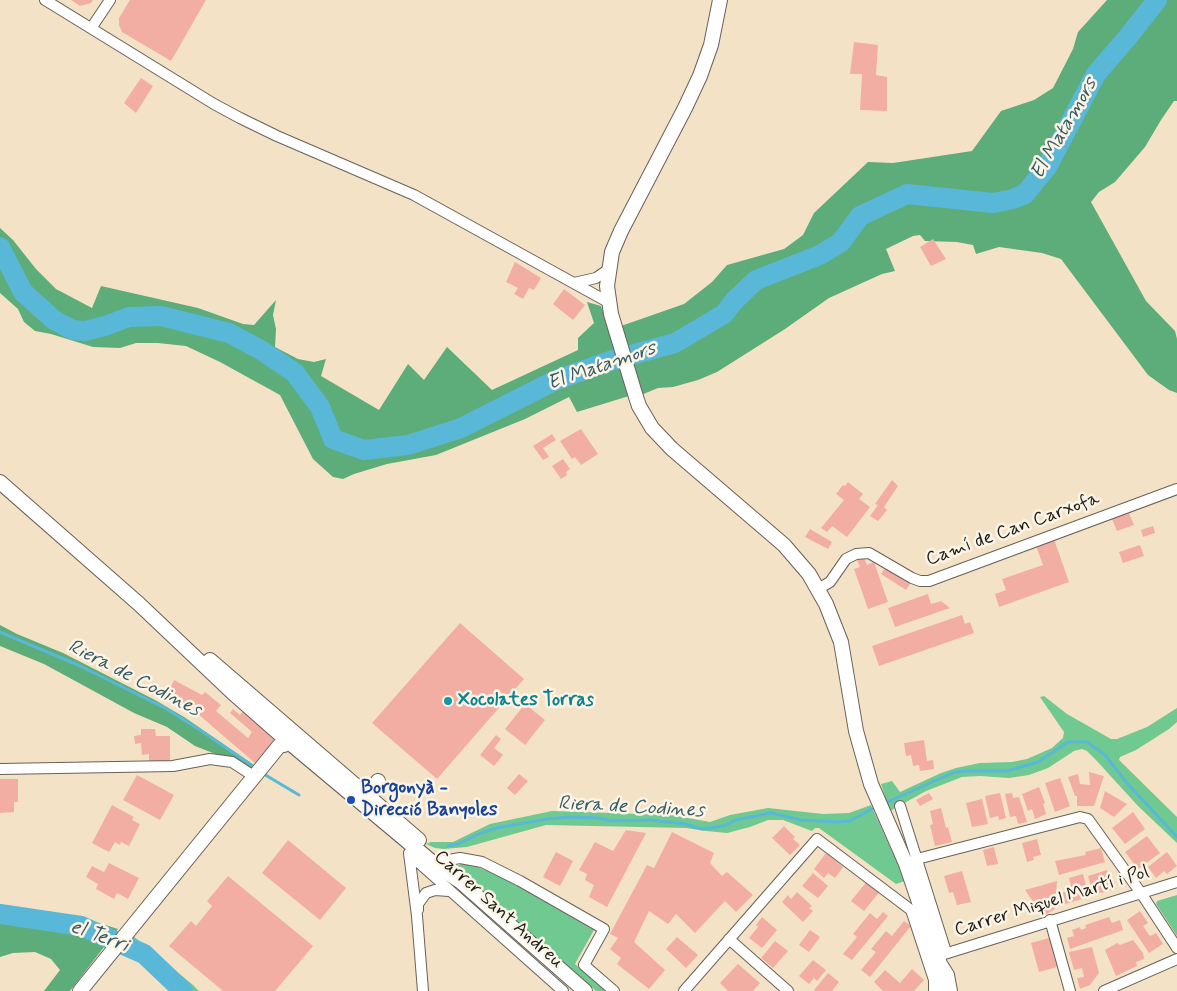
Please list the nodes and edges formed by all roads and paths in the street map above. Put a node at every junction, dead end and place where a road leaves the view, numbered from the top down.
1 (45, 0) edge
2 (110, 0) edge
3 (720, 0) edge
4 (92, 27) junction
5 (609, 269) junction
6 (574, 283) junction
7 (610, 308) junction
8 (0, 482) edge
9 (1177, 489) edge
10 (818, 589) junction
11 (139, 604) junction
12 (226, 673) junction
13 (284, 741) junction
14 (318, 766) junction
15 (0, 768) edge
16 (338, 770) junction
17 (256, 777) junction
18 (370, 790) junction
19 (900, 806) dead end
20 (404, 839) junction
21 (409, 854) junction
22 (443, 861) junction
23 (912, 862) junction
24 (461, 882) junction
25 (1177, 882) edge
26 (449, 891) junction
27 (1141, 892) junction
28 (417, 916) junction
29 (1050, 920) junction
30 (729, 939) junction
31 (1177, 948) edge
32 (941, 957) junction
33 (1177, 959) edge
34 (941, 990) edge
35 (80, 991) edge
36 (423, 991) edge
37 (563, 991) edge
38 (585, 991) edge
39 (614, 991) edge
40 (684, 991) edge
41 (788, 991) edge
42 (1070, 991) edge
43 (1104, 991) edge

1 - 4 street
2 - 4 street
3 - 5 main road
4 - 6 street
5 - 6 street
5 - 7 main road
6 - 7 street
7 - 10 main road
8 - 11 main road
9 - 10 street, Camí de Can Carxofa
10 - 23 main road
11 - 12 main road
11 - 13 main road
12 - 13 main road
12 - 16 main road
13 - 14 main road
13 - 16 main road
13 - 17 main road
14 - 18 main road
14 - 20 main road
15 - 17 street
16 - 18 main road
17 - 35 main road
18 - 20 main road
18 - 22 main road
19 - 23 street
20 - 21 street
20 - 24 main road
21 - 26 street, Carrer Sant Andreu
21 - 28 street
22 - 24 main road
22 - 39 street
23 - 27 street
23 - 32 main road
24 - 38 main road
25 - 27 street, Carrer Miquel Martí i Pol
26 - 28 street
26 - 37 street, Carrer Sant Andreu
27 - 29 street, Carrer Miquel Martí i Pol
27 - 31 street
28 - 36 street
29 - 32 street, Carrer Miquel Martí i Pol
29 - 42 street
30 - 34 street
30 - 40 street
30 - 41 street
32 - 34 main road
33 - 43 street

